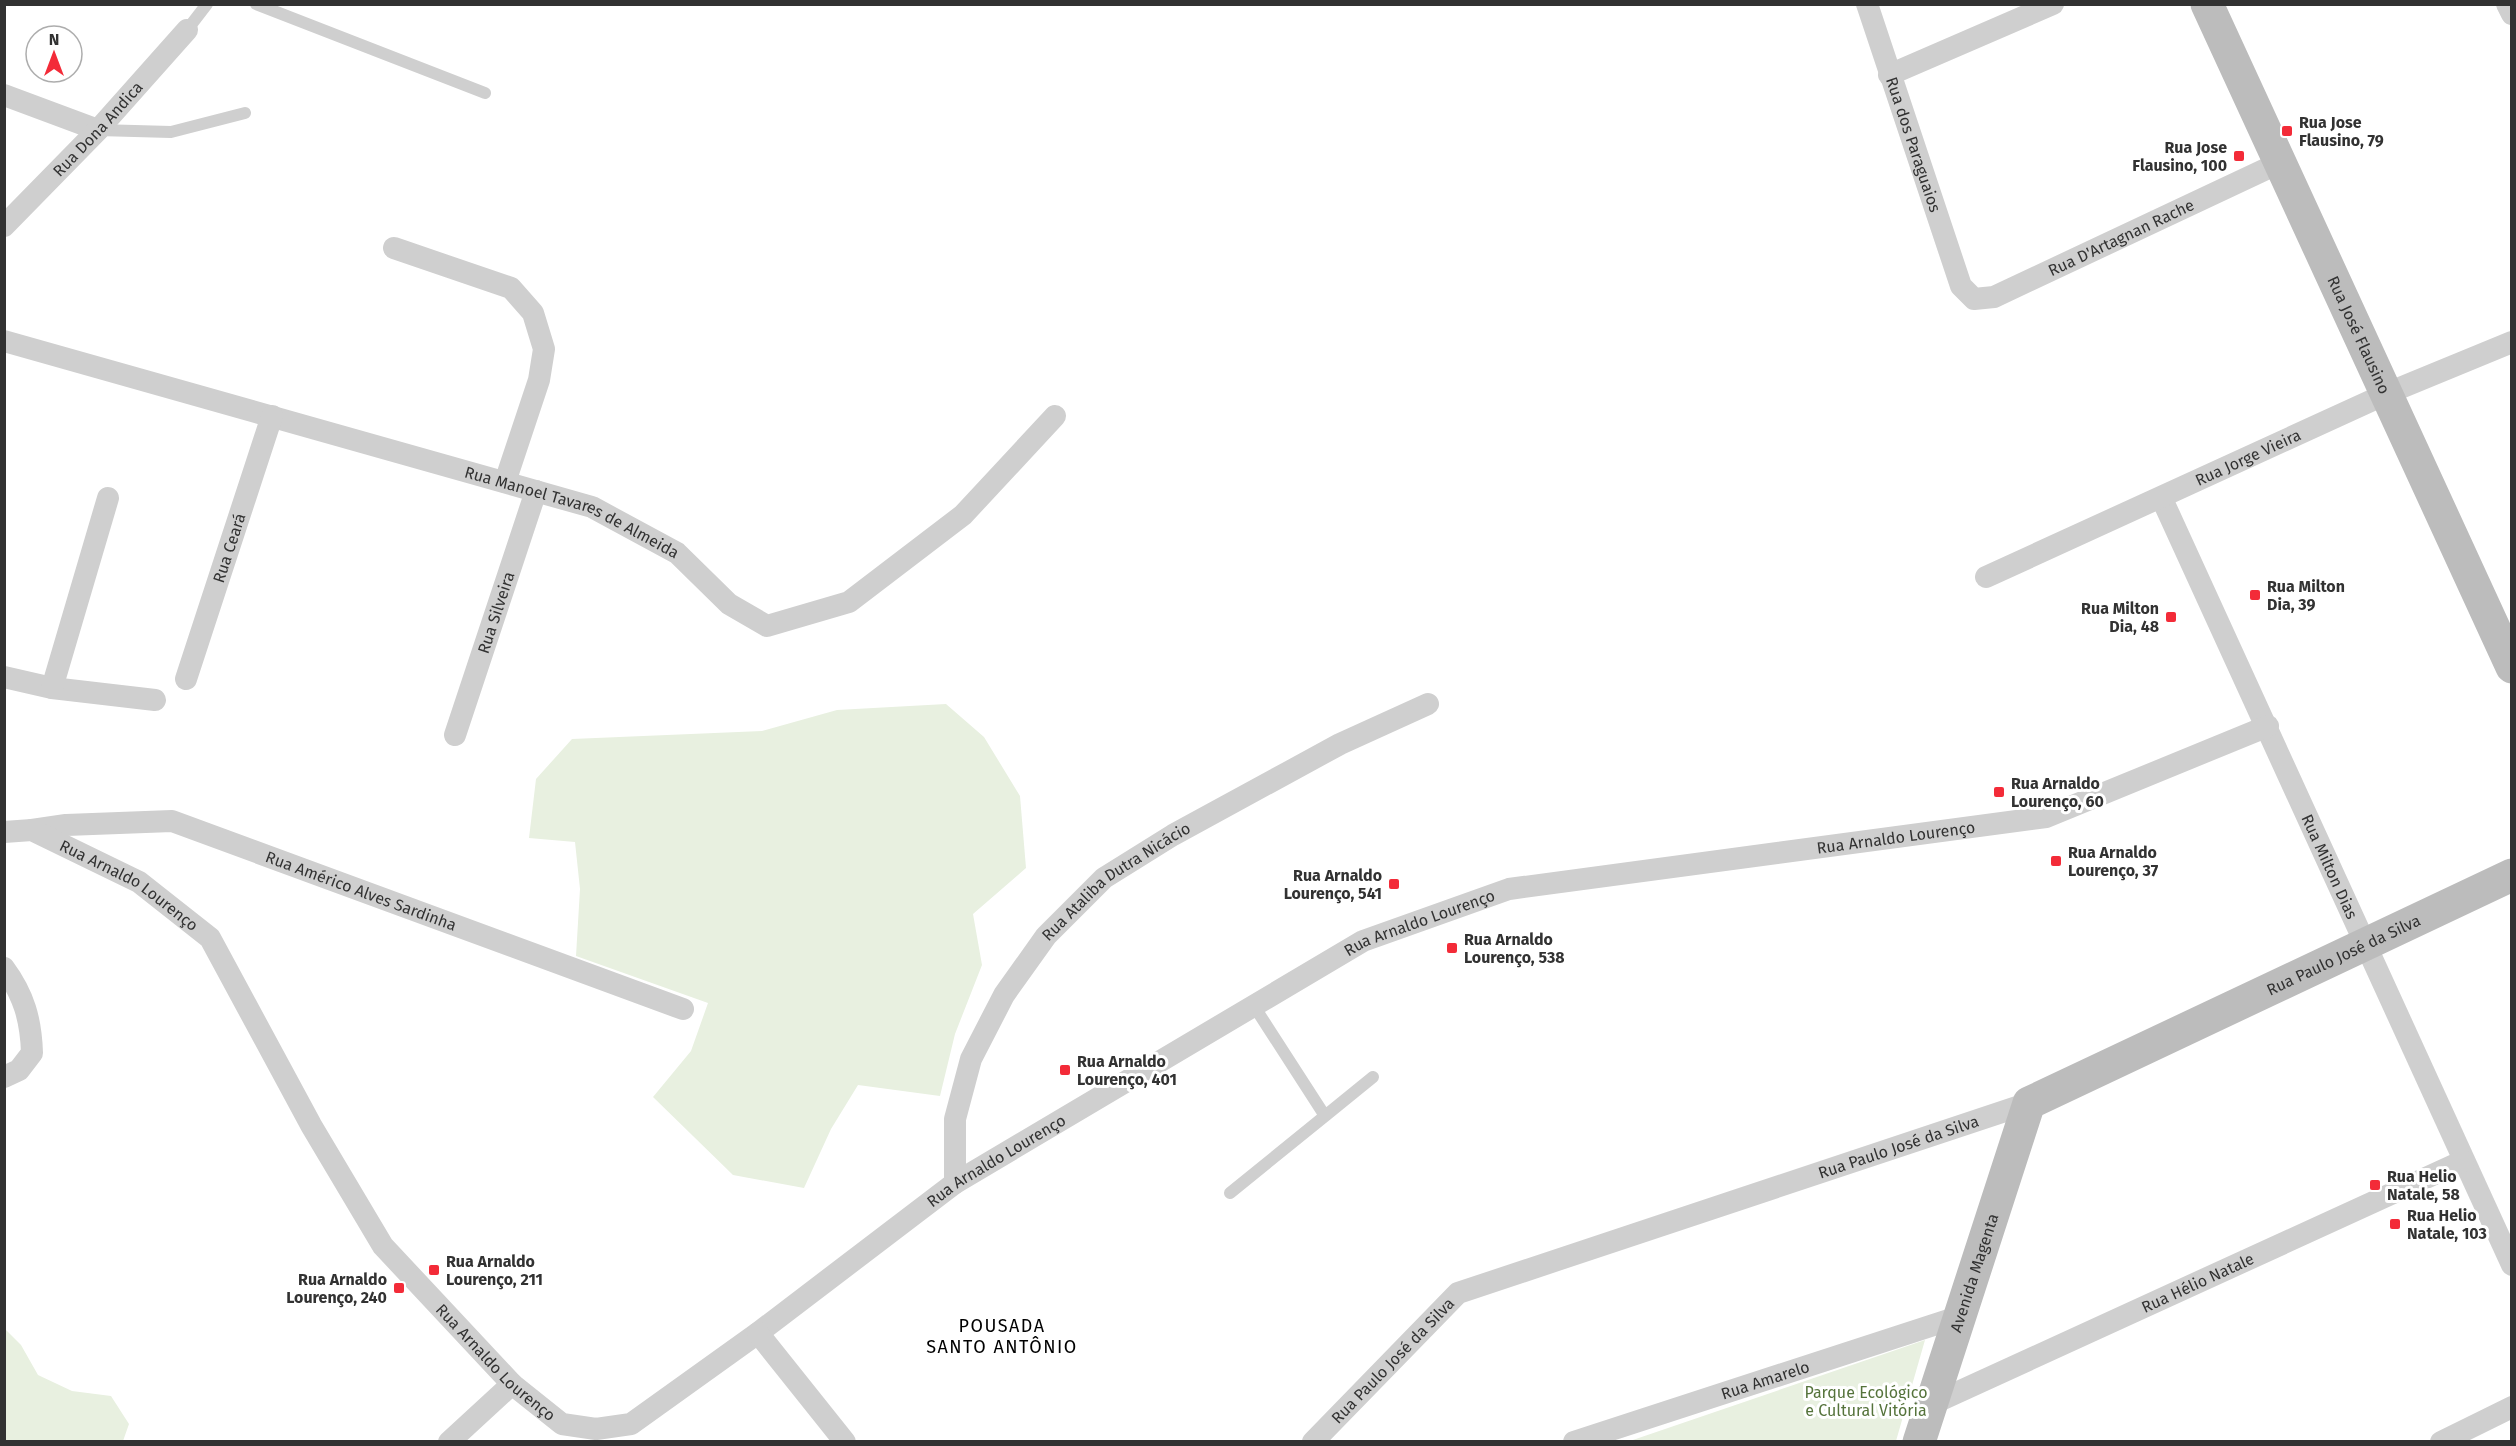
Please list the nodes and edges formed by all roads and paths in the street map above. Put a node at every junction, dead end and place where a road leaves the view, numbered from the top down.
1 (207, 4) edge
2 (256, 4) edge
3 (1867, 4) edge
4 (2053, 4) edge
5 (2207, 4) edge
6 (2507, 4) edge
7 (2511, 14) edge
8 (187, 30) joint
9 (1889, 75) junction
10 (485, 93) dead end
11 (4, 95) edge
12 (245, 113) dead end
13 (98, 130) junction
14 (2281, 162) junction
15 (4, 226) edge
16 (394, 248) dead end
17 (1961, 286) joint
18 (4, 342) edge
19 (2511, 342) edge
20 (2388, 393) junction
21 (272, 417) junction
22 (1054, 417) dead end
23 (505, 482) junction
24 (536, 491) junction
25 (108, 498) dead end
26 (2162, 499) junction
27 (1986, 578) dead end
28 (2511, 667) edge
29 (4, 677) edge
30 (186, 679) dead end
31 (52, 688) junction
32 (155, 700) dead end
33 (1428, 704) dead end
34 (2268, 726) junction
35 (455, 735) dead end
36 (32, 830) junction
37 (4, 832) edge
38 (2511, 875) edge
39 (2366, 944) junction
40 (4, 968) edge
41 (1254, 1006) junction
42 (683, 1010) dead end
43 (4, 1077) edge
44 (1373, 1077) dead end
45 (2029, 1102) junction
46 (1325, 1116) junction
47 (2463, 1161) junction
48 (955, 1183) junction
49 (1230, 1193) dead end
50 (2511, 1266) edge
51 (1958, 1317) junction
52 (758, 1333) junction
53 (512, 1384) junction
54 (1932, 1404) junction
55 (2511, 1407) edge
56 (449, 1442) edge
57 (845, 1442) edge
58 (1313, 1442) edge
59 (1574, 1442) edge
60 (1919, 1442) edge
61 (2441, 1442) edge

1 - 8 lane
2 - 10 lane
3 - 9 street, Rua dos Paraguaios
4 - 9 street
5 - 14 street, Rua José Flausino
6 - 7 street
8 - 13 street, Rua Dona Andica
9 - 17 street, Rua dos Paraguaios
11 - 13 street
12 - 13 lane
13 - 15 street, Rua Dona Andica
14 - 17 street, Rua D'Artagnan Rache
14 - 20 street, Rua José Flausino
16 - 23 street
18 - 21 street, Rua Manoel Tavares de Almeida
19 - 20 street, Rua Jorge Vieira
20 - 26 street, Rua Jorge Vieira
20 - 28 street, Rua José Flausino
21 - 23 street, Rua Manoel Tavares de Almeida
21 - 30 street, Rua Ceará
22 - 24 street, Rua Manoel Tavares de Almeida
23 - 24 street, Rua Manoel Tavares de Almeida
24 - 35 street, Rua Silveira
25 - 31 street
26 - 27 street, Rua Jorge Vieira
26 - 34 street, Rua Milton Dias
29 - 31 street
31 - 32 street
33 - 48 street, Rua Ataliba Dutra Nicácio
34 - 39 street, Rua Milton Dias
34 - 41 street, Rua Arnaldo Lourenço
36 - 37 street
36 - 42 street, Rua Américo Alves Sardinha
36 - 53 street, Rua Arnaldo Lourenço
38 - 39 street, Rua Paulo José da Silva
39 - 45 street, Rua Paulo José da Silva
39 - 47 street, Rua Milton Dias
40 - 43 street
41 - 46 lane
41 - 48 street, Rua Arnaldo Lourenço
44 - 46 lane
45 - 51 street, Avenida Magenta
45 - 58 street, Rua Paulo José da Silva
46 - 49 lane
47 - 50 street, Rua Milton Dias
47 - 54 street, Rua Hélio Natale
48 - 52 street, Rua Arnaldo Lourenço
51 - 54 street, Avenida Magenta
51 - 59 street, Rua Amarelo
52 - 53 street, Rua Arnaldo Lourenço
52 - 57 street
53 - 56 street
54 - 60 street, Avenida Magenta
55 - 61 street

